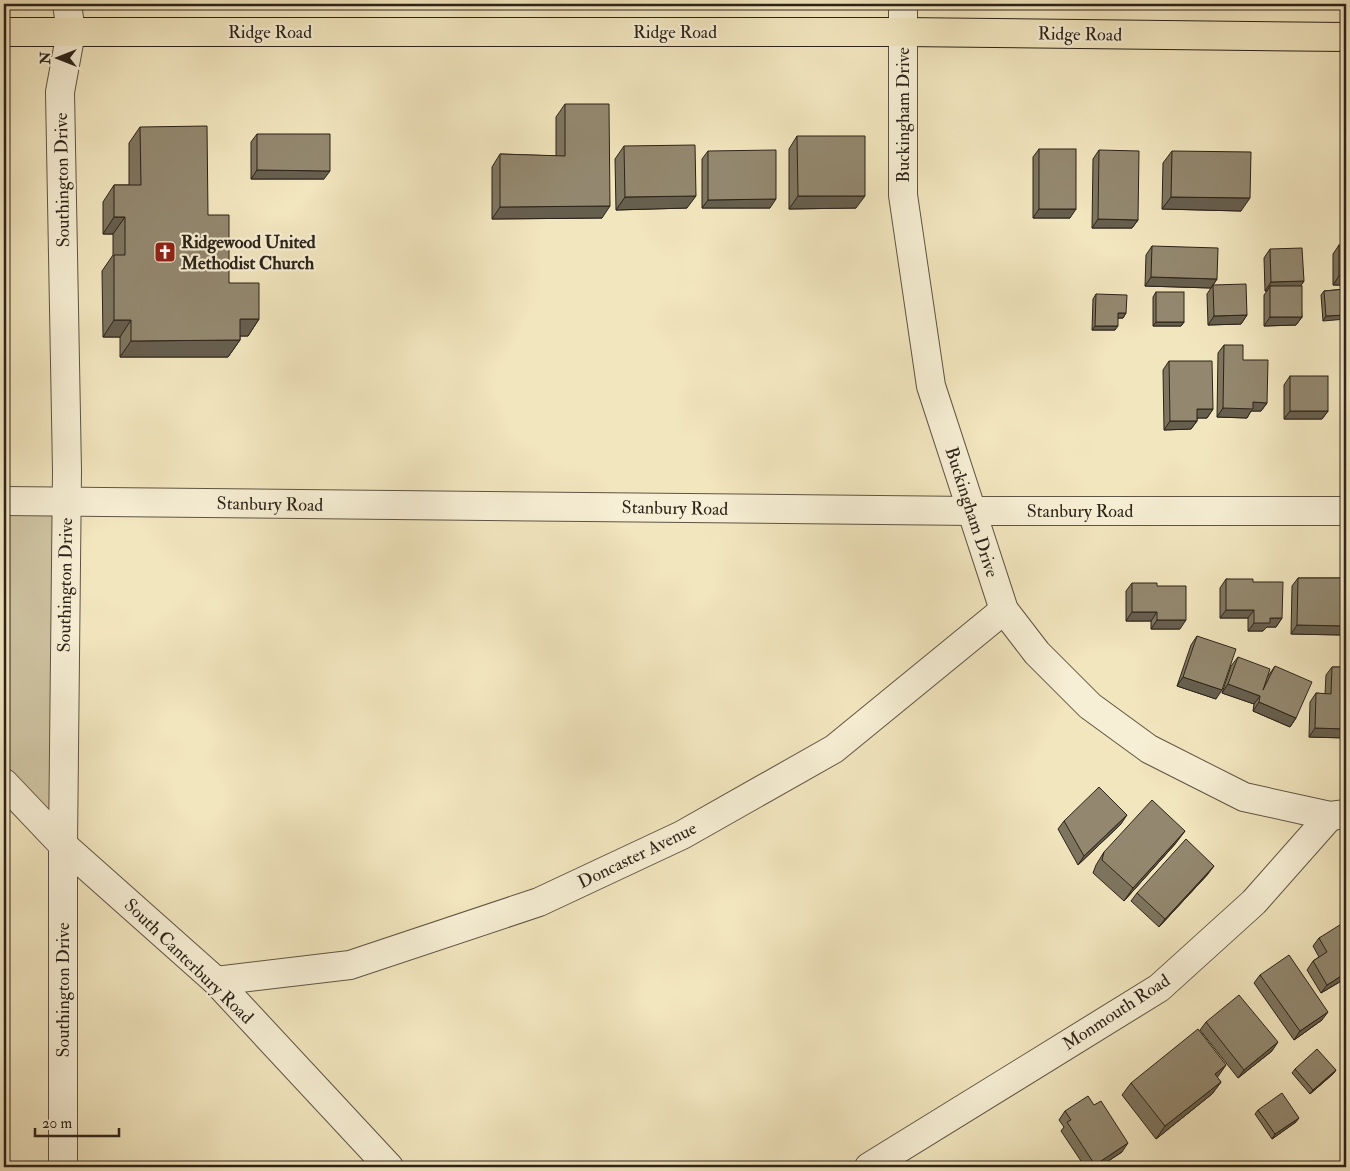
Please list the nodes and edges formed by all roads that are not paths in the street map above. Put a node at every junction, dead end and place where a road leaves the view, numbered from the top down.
1 (67, 4) edge
2 (903, 4) edge
3 (4, 32) edge
4 (71, 32) junction
5 (903, 32) junction
6 (1346, 37) edge
7 (4, 501) edge
8 (66, 502) junction
9 (972, 511) junction
10 (1346, 511) edge
11 (1004, 610) junction
12 (4, 783) edge
13 (1338, 815) edge
14 (63, 844) junction
15 (216, 981) junction
16 (63, 1167) edge
17 (388, 1167) edge
18 (869, 1167) edge

1 - 4 street, Southington Drive
2 - 5 street, Buckingham Drive
3 - 4 main road, Ridge Road
4 - 5 main road, Ridge Road
4 - 8 street, Southington Drive
5 - 6 main road, Ridge Road
5 - 9 street, Buckingham Drive
7 - 8 street, Stanbury Road
8 - 9 street, Stanbury Road
8 - 14 street, Southington Drive
9 - 10 street, Stanbury Road
9 - 11 street, Buckingham Drive
11 - 13 street, Buckingham Drive
11 - 15 street, Doncaster Avenue
12 - 14 street, South Canterbury Road
13 - 18 street, Monmouth Road
14 - 15 street, South Canterbury Road
14 - 16 street, Southington Drive
15 - 17 street, South Canterbury Road

